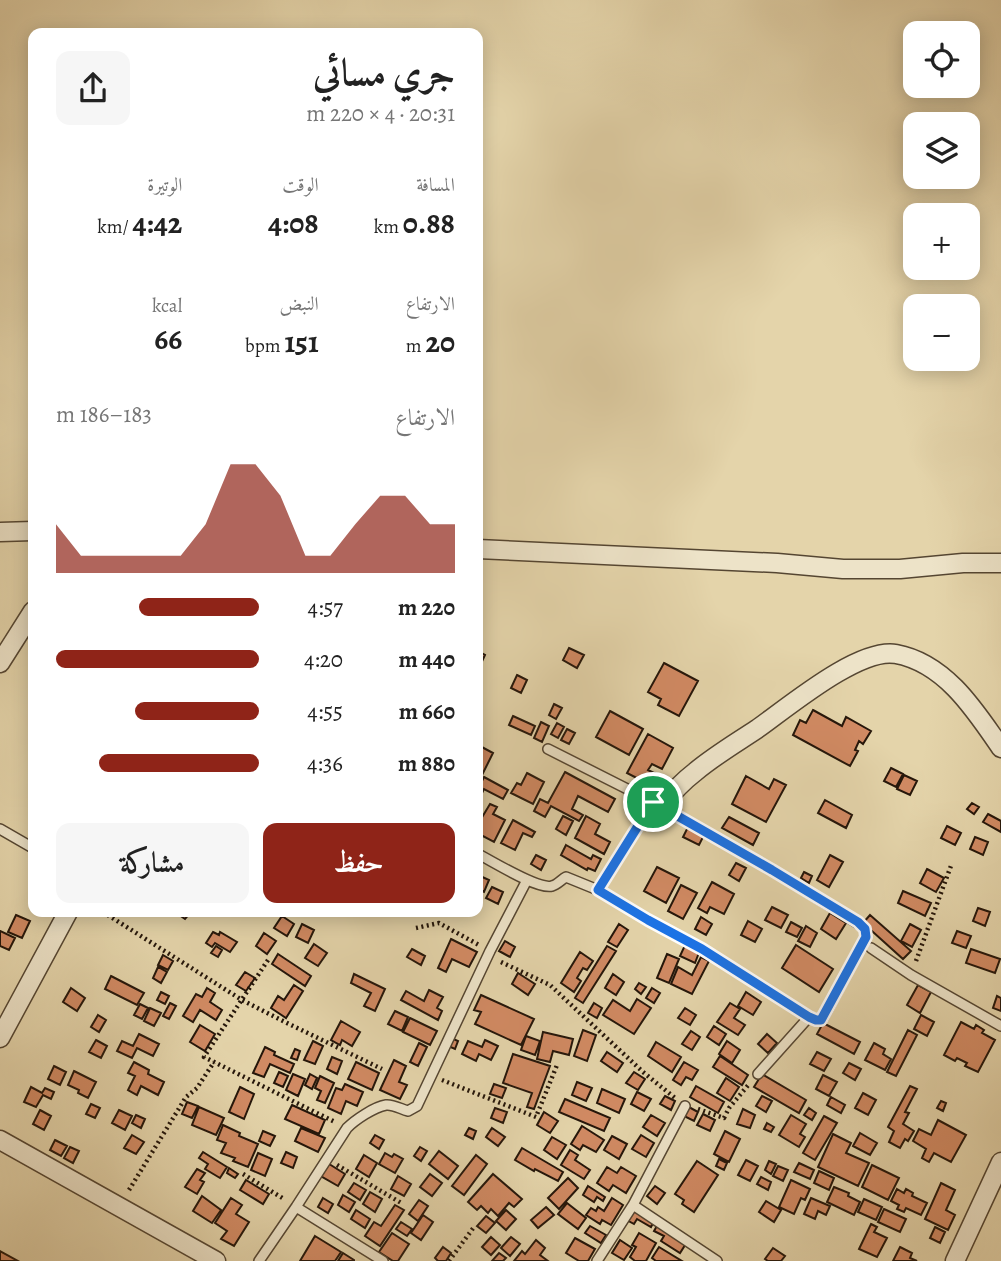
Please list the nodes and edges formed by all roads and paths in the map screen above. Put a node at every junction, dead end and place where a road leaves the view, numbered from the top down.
1 (28, 531) edge
2 (0, 532) edge
3 (483, 549) edge
4 (1001, 564) edge
5 (27, 634) edge
6 (0, 663) edge
7 (1001, 748) edge
8 (548, 749) dead end
9 (657, 804) junction
10 (0, 829) edge
11 (28, 845) edge
12 (483, 857) edge
13 (952, 863) dead end
14 (527, 880) junction
15 (598, 890) junction
16 (65, 917) edge
17 (111, 917) edge
18 (416, 928) dead end
19 (871, 948) dead end
20 (489, 953) junction
21 (268, 960) dead end
22 (911, 975) junction
23 (242, 1000) junction
24 (809, 1017) junction
25 (1001, 1026) edge
26 (0, 1038) edge
27 (214, 1062) junction
28 (557, 1065) dead end
29 (382, 1069) dead end
30 (758, 1074) joint
31 (431, 1076) junction
32 (685, 1106) junction
33 (347, 1128) junction
34 (0, 1140) edge
35 (326, 1158) junction
36 (1001, 1162) edge
37 (243, 1174) dead end
38 (403, 1204) dead end
39 (633, 1205) junction
40 (120, 1206) junction
41 (296, 1207) junction
42 (474, 1227) dead end
43 (216, 1261) edge
44 (258, 1261) edge
45 (383, 1261) edge
46 (449, 1261) edge
47 (597, 1261) edge
48 (717, 1261) edge
49 (955, 1261) edge

1 - 2 street
3 - 4 street
5 - 6 street
7 - 9 street
8 - 9 lane
9 - 15 lane
9 - 24 lane
10 - 11 lane
12 - 14 lane
13 - 22 path
14 - 15 lane
14 - 20 lane
15 - 24 lane
16 - 26 street
17 - 23 path
18 - 20 path
19 - 22 lane
20 - 31 lane
20 - 32 path
21 - 23 path
22 - 25 lane
23 - 27 path
23 - 29 path
24 - 30 lane
27 - 33 path
27 - 40 path
28 - 31 path
30 - 32 path
31 - 33 lane
32 - 39 lane
33 - 35 lane
34 - 40 street
35 - 38 path
35 - 41 lane
36 - 49 street
37 - 41 path
39 - 47 lane
39 - 48 lane
40 - 43 street
41 - 44 lane
41 - 45 lane
42 - 46 path

